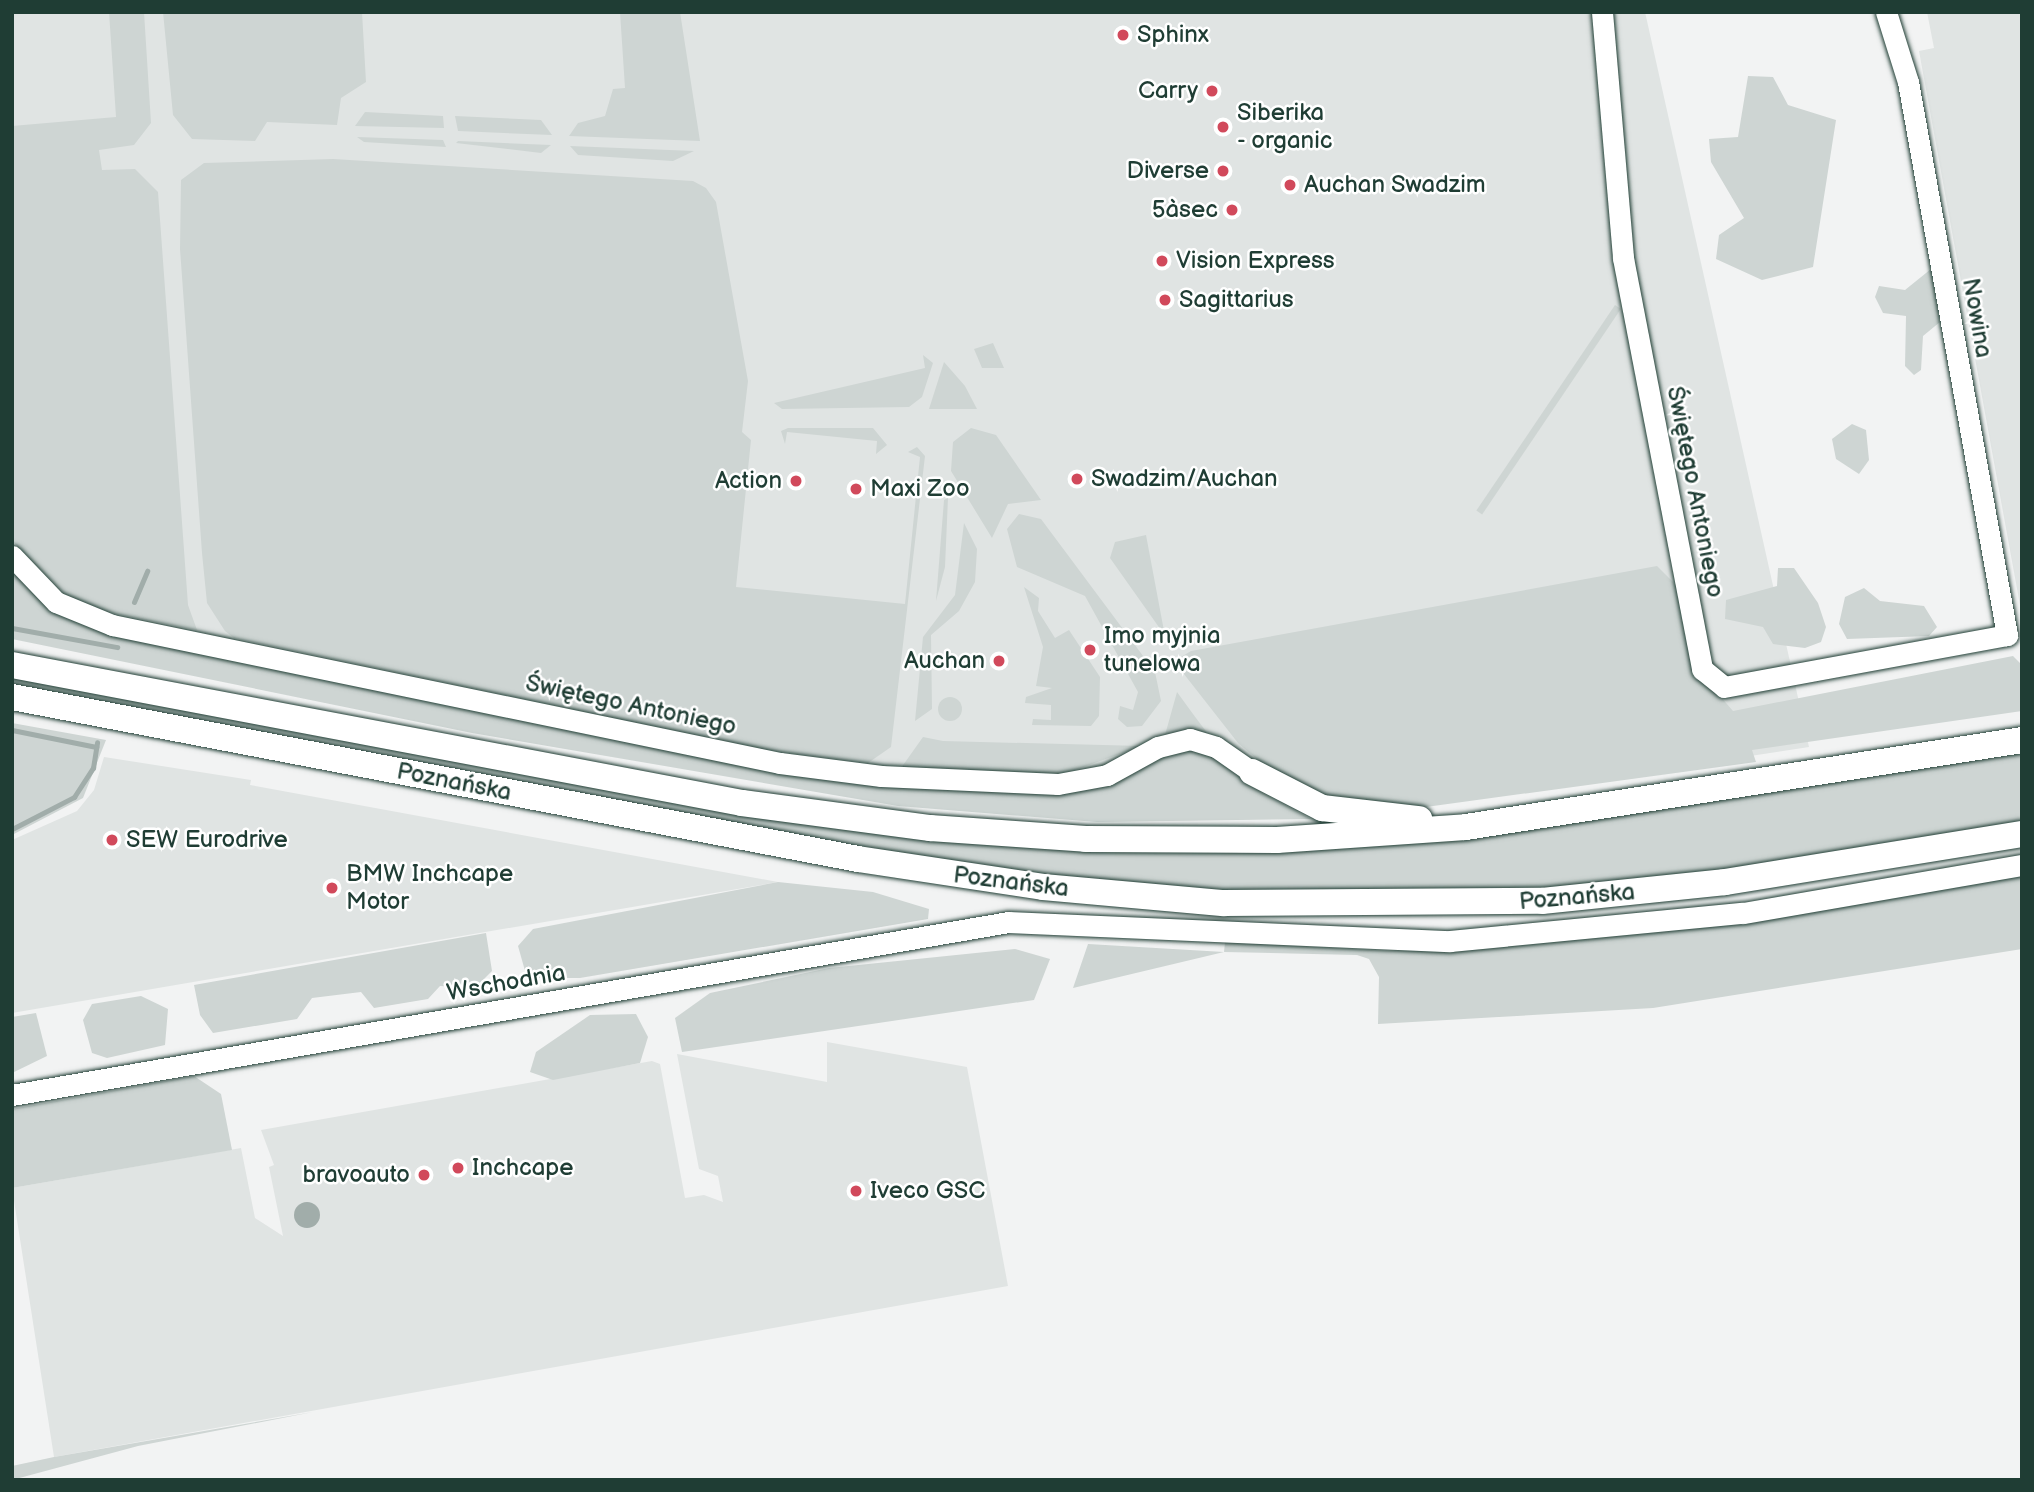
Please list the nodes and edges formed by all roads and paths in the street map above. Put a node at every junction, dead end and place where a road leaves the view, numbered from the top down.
1 (1602, 12) edge
2 (1886, 12) edge
3 (12, 556) edge
4 (2014, 641) edge
5 (12, 654) edge
6 (12, 665) edge
7 (69, 676) junction
8 (12, 697) edge
9 (2022, 740) edge
10 (1252, 772) joint
11 (1466, 828) junction
12 (2022, 834) edge
13 (2022, 865) edge
14 (12, 1095) edge

1 - 4 street, Świętego Antoniego
2 - 4 street, Nowina
3 - 10 street, Świętego Antoniego
5 - 7 main road
6 - 7 main road, Poznańska
7 - 11 main road, Poznańska
8 - 12 main road, Poznańska
9 - 11 main road, Poznańska
10 - 11 main road
13 - 14 street, Wschodnia

